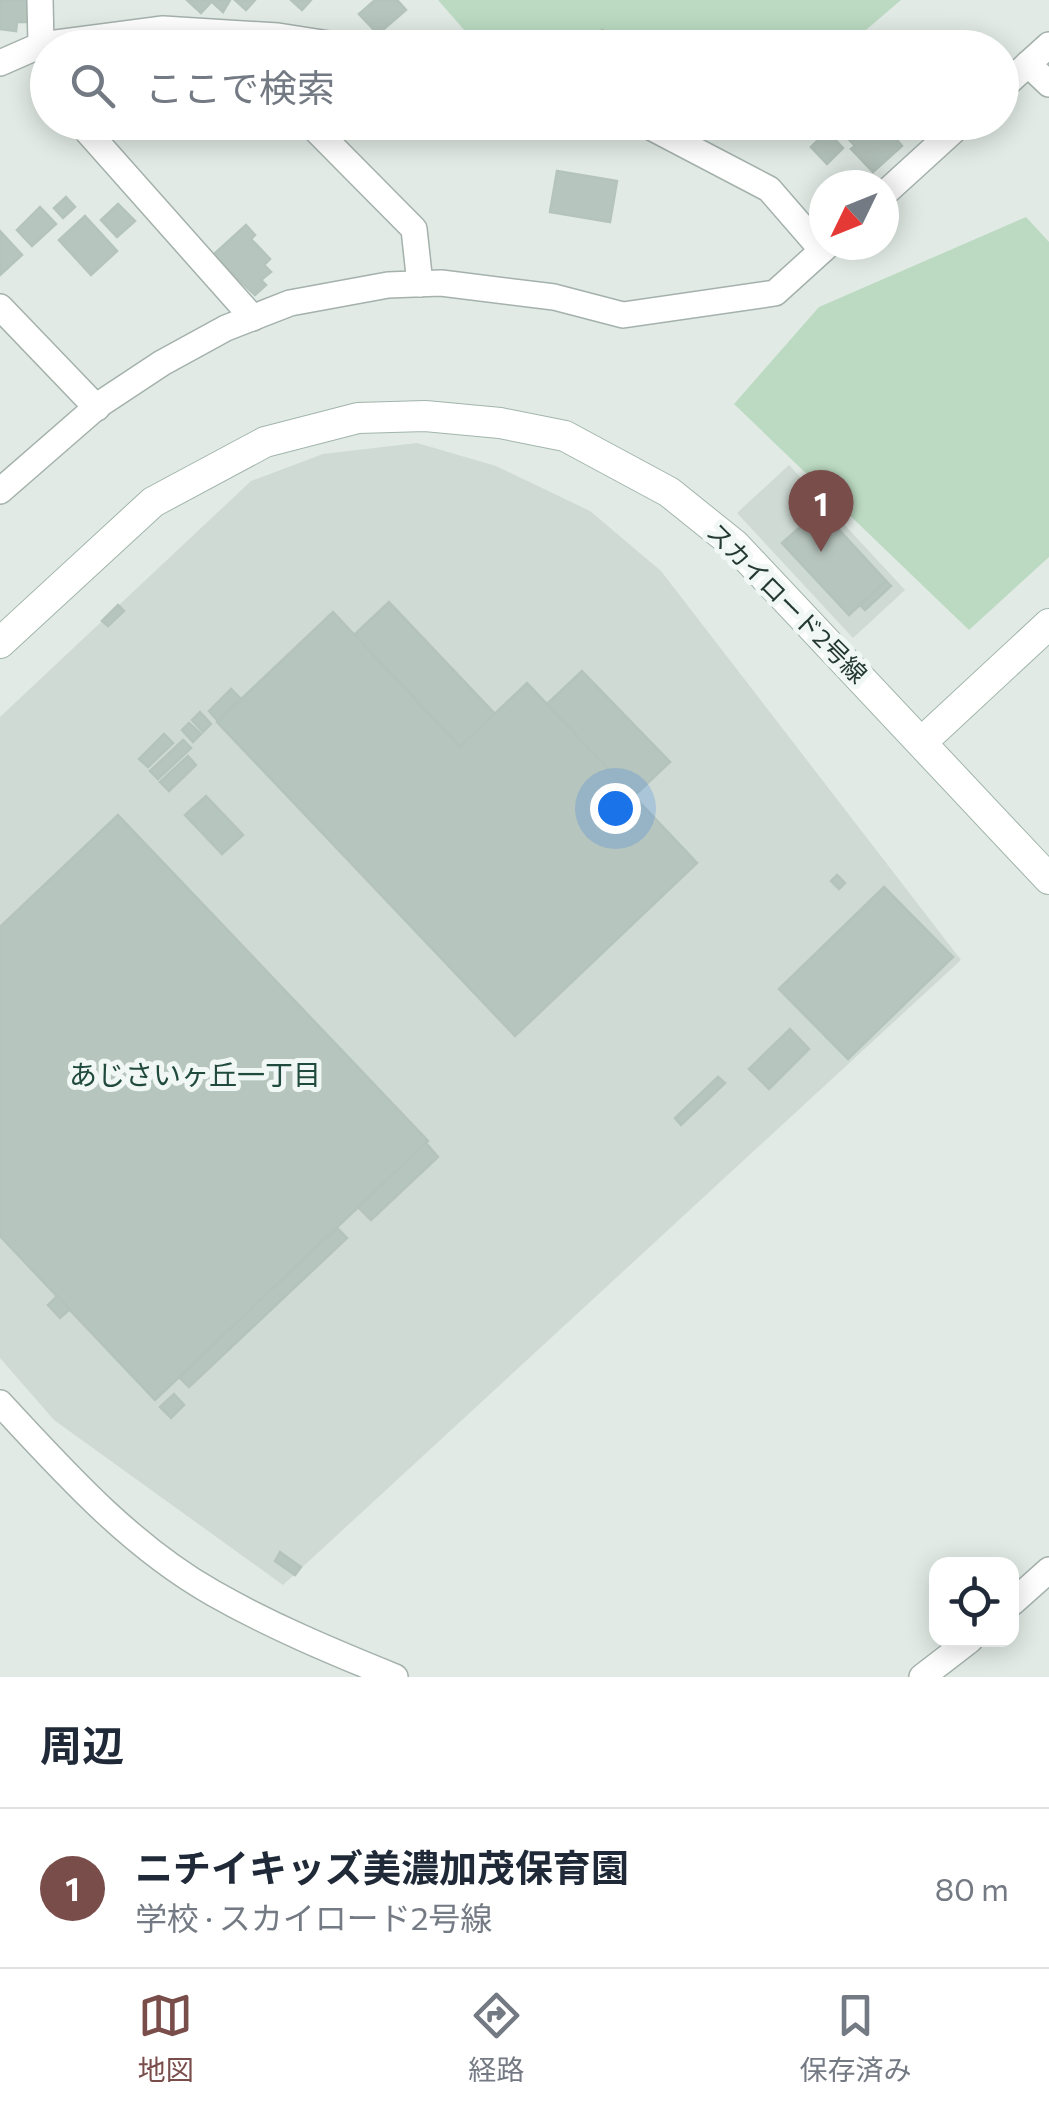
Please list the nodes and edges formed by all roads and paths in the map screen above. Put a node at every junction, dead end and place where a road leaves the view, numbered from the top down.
1 (40, 0) edge
2 (51, 30) edge
3 (1049, 45) edge
4 (30, 53) edge
5 (0, 62) edge
6 (1028, 64) junction
7 (1019, 72) edge
8 (1049, 84) edge
9 (95, 140) edge
10 (326, 140) edge
11 (676, 140) edge
12 (944, 140) edge
13 (899, 180) edge
14 (809, 231) edge
15 (811, 260) edge
16 (420, 284) junction
17 (0, 307) edge
18 (253, 318) junction
19 (97, 408) junction
20 (0, 491) edge
21 (1049, 624) edge
22 (0, 643) edge
23 (923, 741) junction
24 (1049, 878) edge
25 (0, 1404) edge
26 (1049, 1570) edge
27 (1019, 1597) edge
28 (961, 1647) edge
29 (396, 1677) edge
30 (922, 1677) edge

1 - 2 street
3 - 6 street
4 - 5 street
6 - 7 street
6 - 8 street
9 - 18 street
10 - 16 street
11 - 14 street
12 - 13 street
15 - 16 street
16 - 18 street
17 - 19 street
18 - 19 street
19 - 20 street
21 - 23 street
22 - 23 street, スカイロード2号線
23 - 24 street, スカイロード2号線
25 - 29 street
26 - 27 street
28 - 30 street

